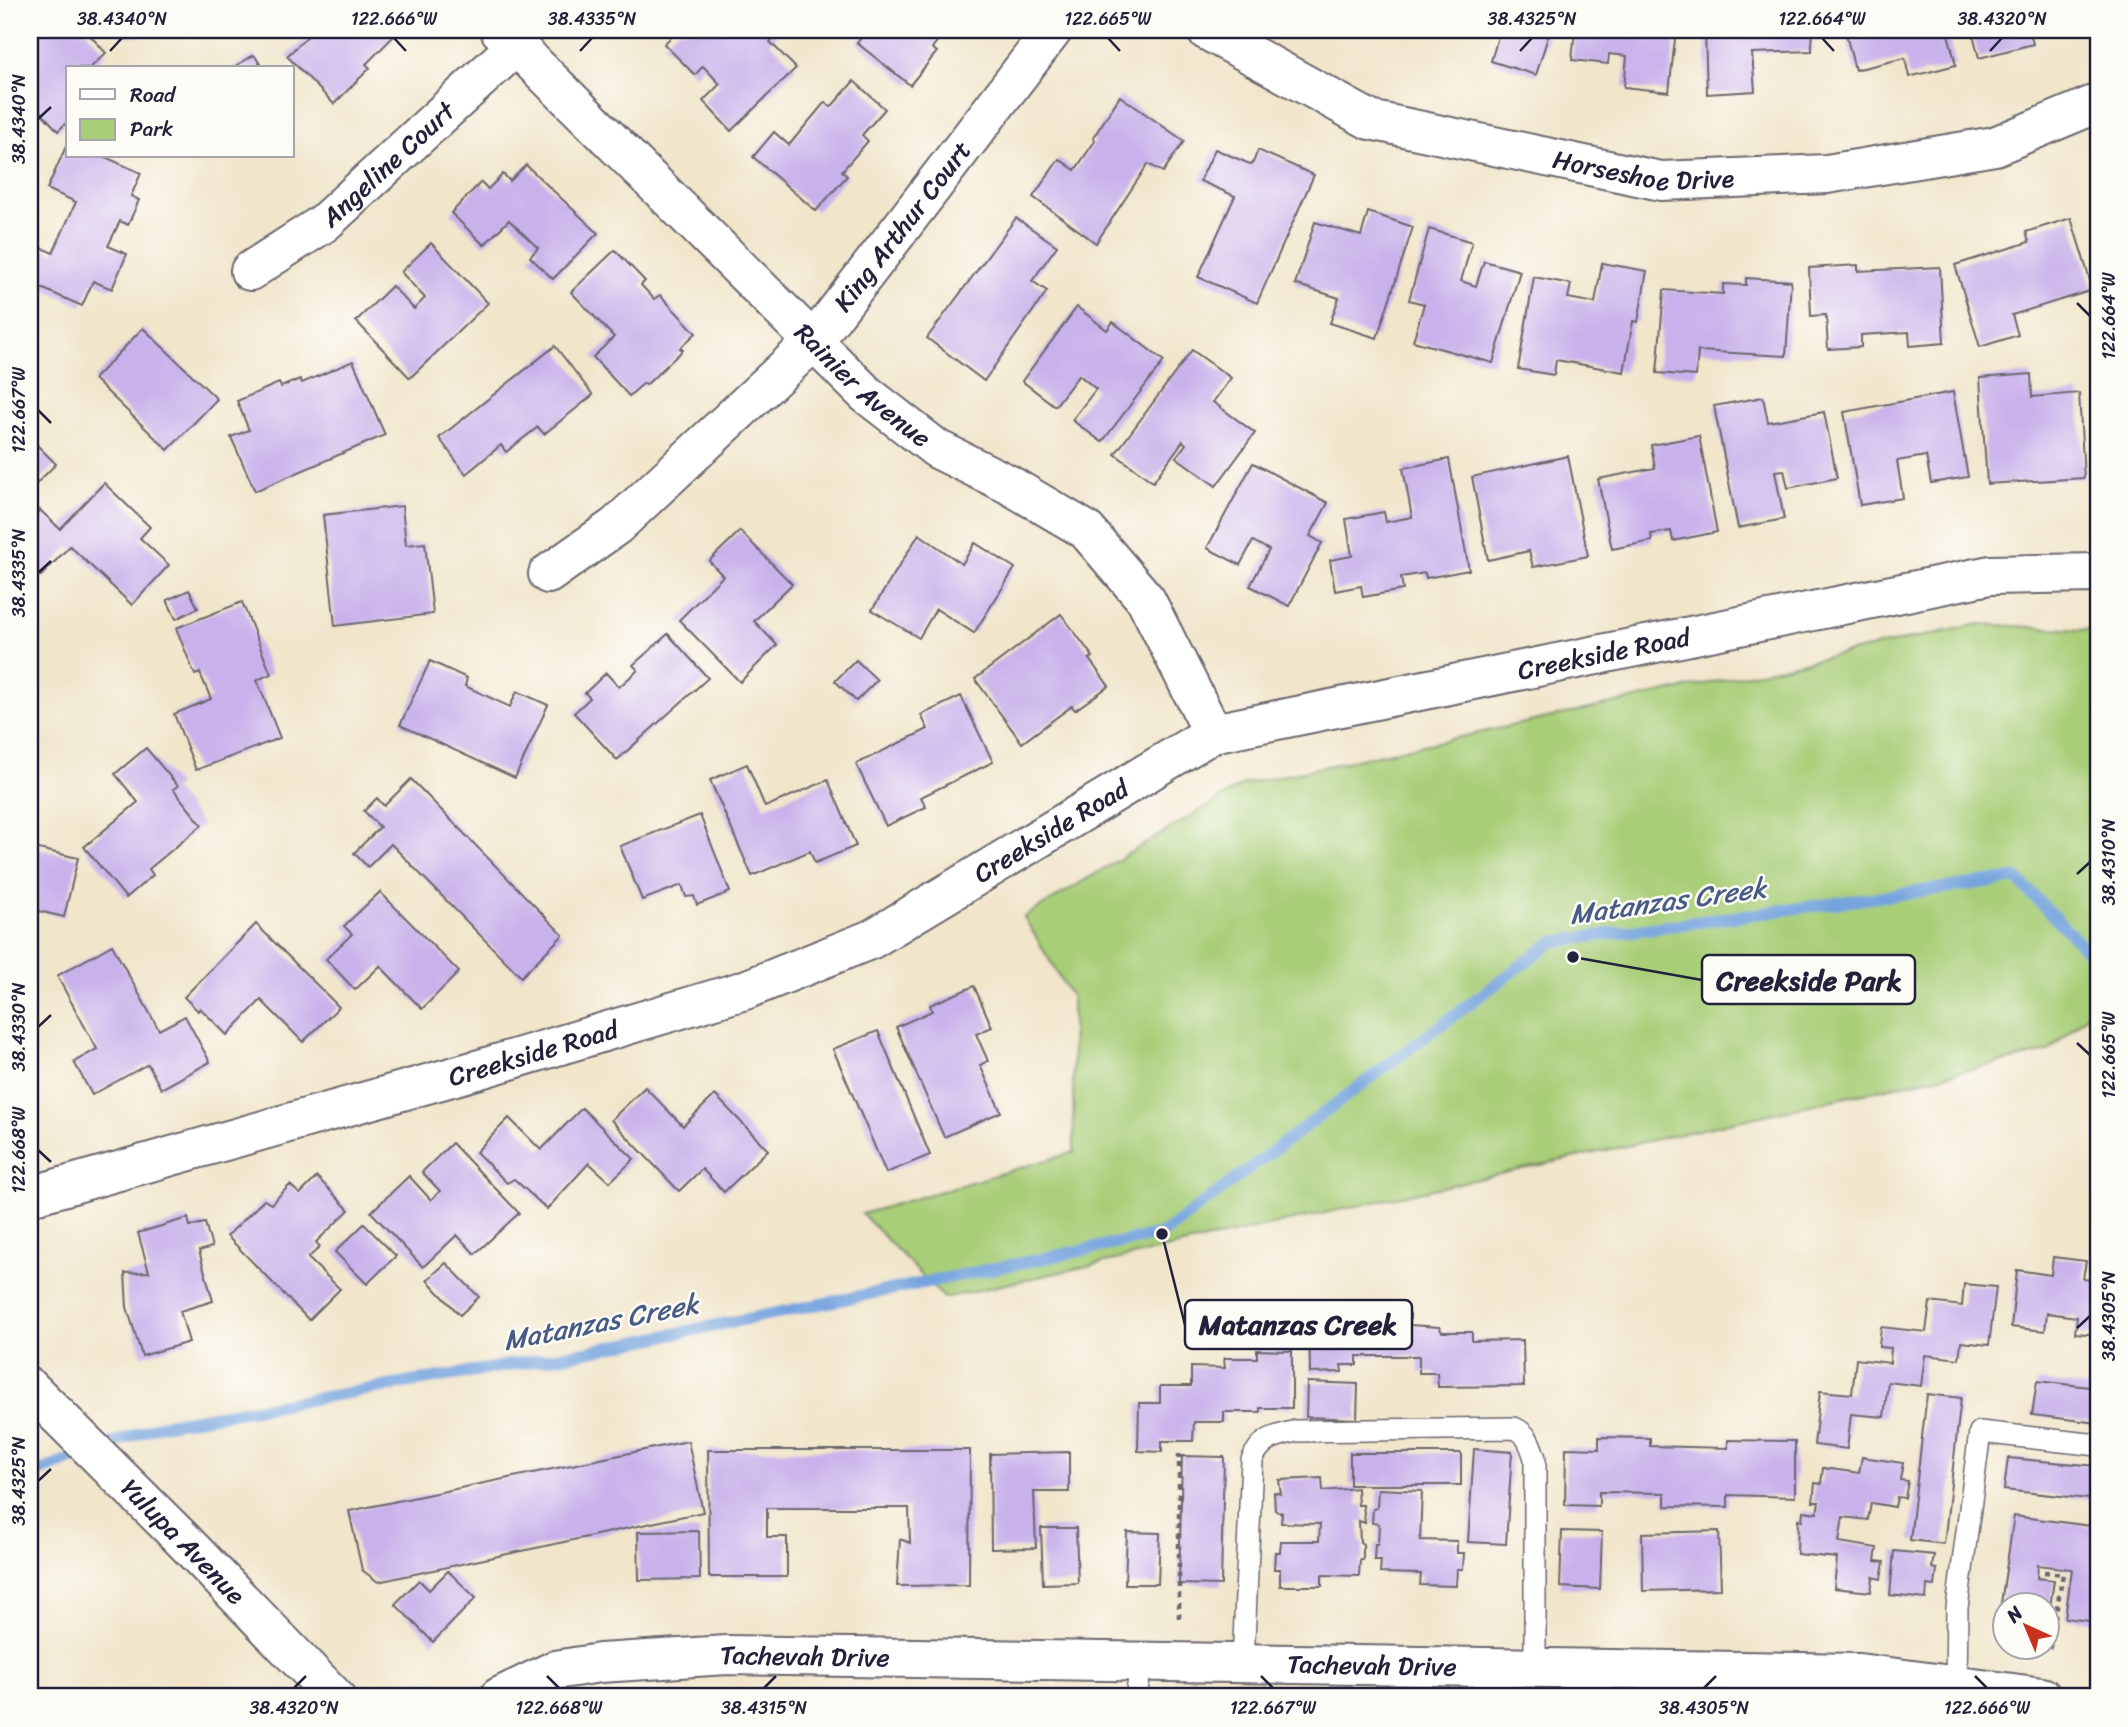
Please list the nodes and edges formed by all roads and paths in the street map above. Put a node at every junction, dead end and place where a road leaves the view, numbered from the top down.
1 (1053, 30) edge
2 (1206, 30) edge
3 (508, 38) edge
4 (2098, 103) edge
5 (250, 271) dead end
6 (813, 341) junction
7 (2098, 573) edge
8 (548, 574) dead end
9 (1213, 733) junction
10 (30, 1196) edge
11 (38, 1396) edge
12 (2098, 1444) edge
13 (1179, 1454) dead end
14 (2044, 1572) dead end
15 (2060, 1590) edge
16 (1179, 1618) dead end
17 (1243, 1663) junction
18 (1535, 1668) junction
19 (1139, 1679) edge
20 (1956, 1686) junction
21 (335, 1697) edge
22 (499, 1697) edge
23 (2042, 1697) edge

1 - 6 street, King Arthur Court
2 - 4 street, Horseshoe Drive
3 - 5 street, Angeline Court
3 - 6 street, Rainier Avenue
6 - 8 street, King Arthur Court
6 - 9 street, Rainier Avenue
7 - 9 street, Creekside Road
9 - 10 street, Creekside Road
11 - 21 street, Yulupa Avenue
12 - 20 lane
13 - 16 path
14 - 15 path
17 - 18 street, Tachevah Drive
17 - 18 lane
17 - 19 street, Tachevah Drive
18 - 20 street, Tachevah Drive
19 - 22 street, Tachevah Drive
20 - 23 street, Tachevah Drive

